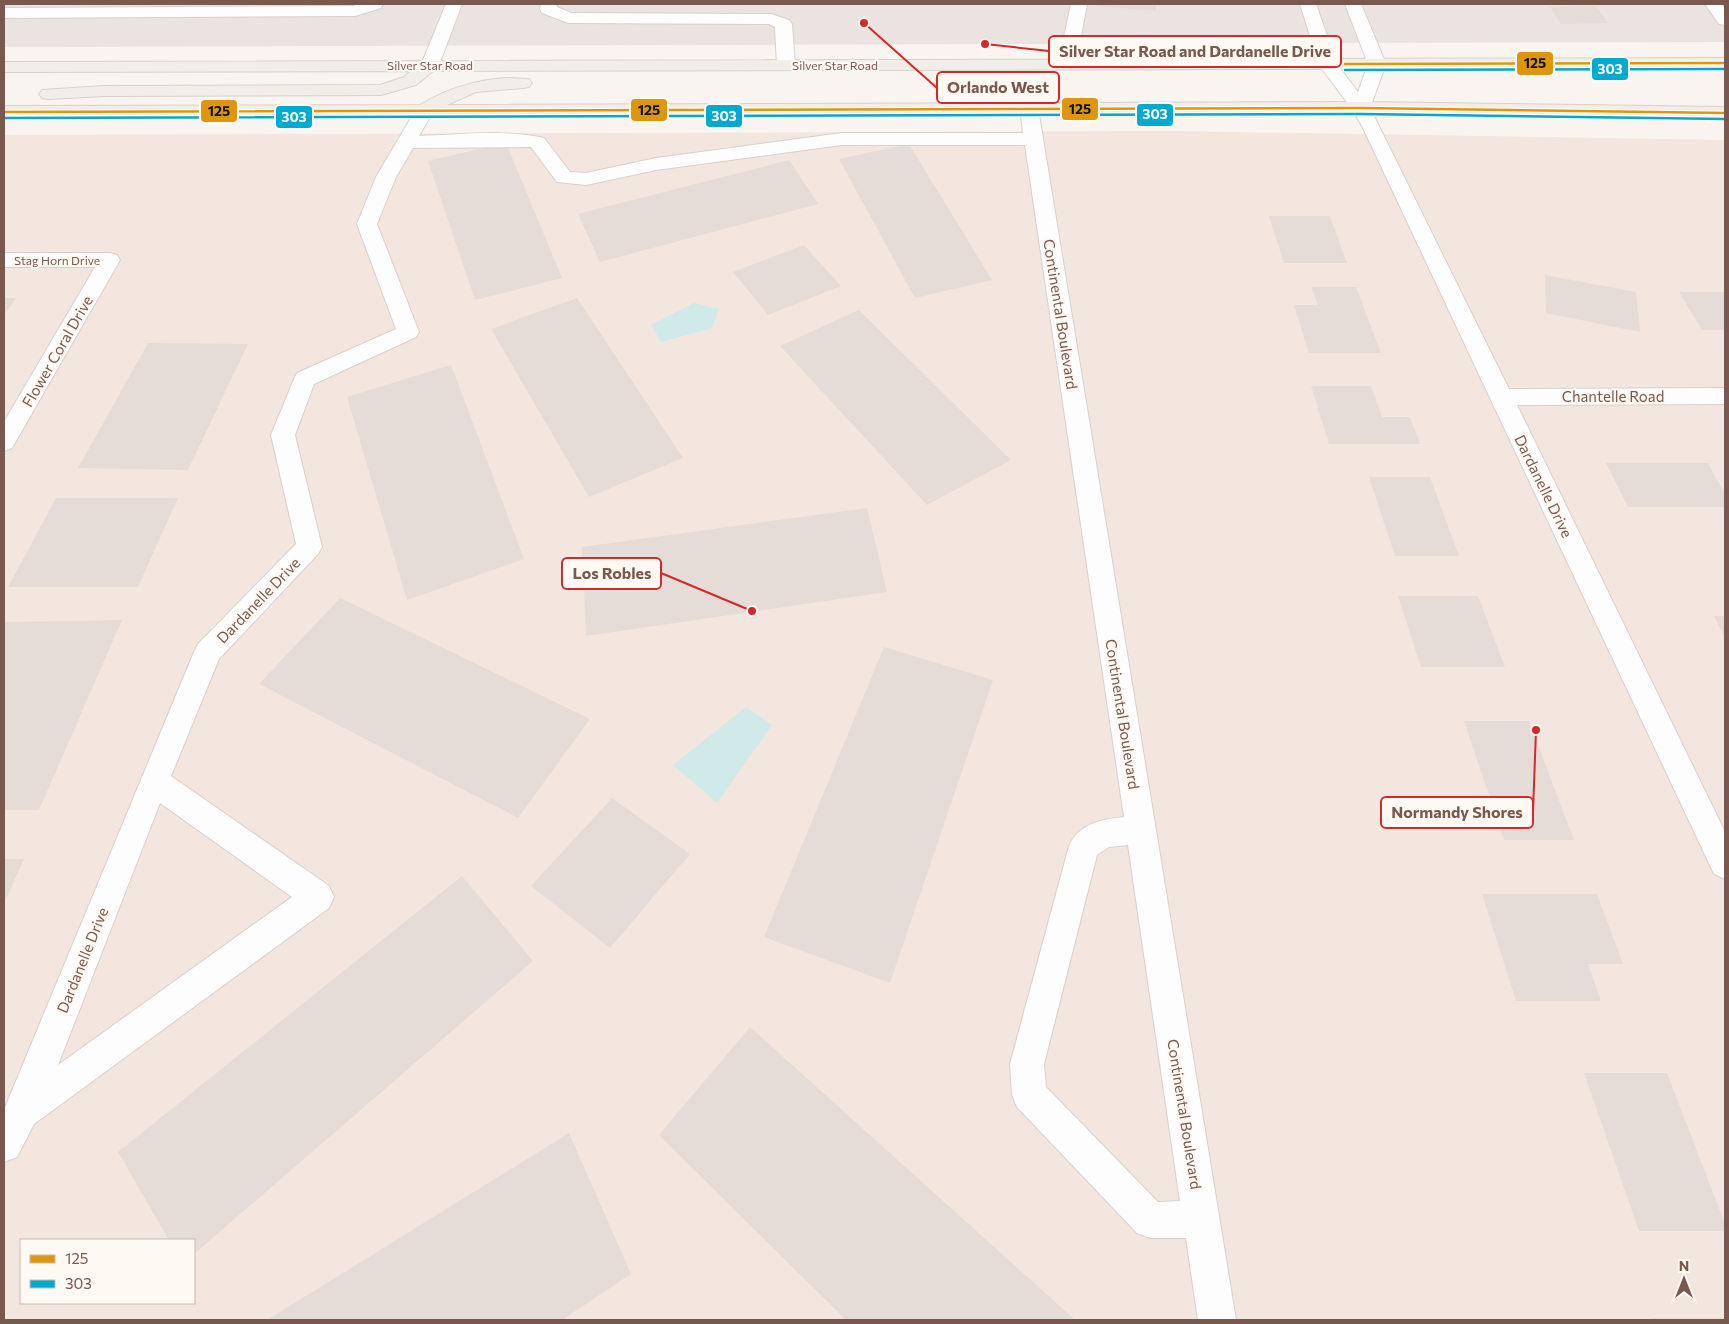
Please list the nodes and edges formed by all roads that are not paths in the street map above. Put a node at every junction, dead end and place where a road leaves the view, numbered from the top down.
1 (375, 4) edge
2 (454, 4) edge
3 (549, 4) edge
4 (1079, 4) edge
5 (1308, 4) edge
6 (1353, 4) edge
7 (1713, 4) edge
8 (161, 7) edge
9 (320, 7) edge
10 (209, 8) edge
11 (4, 13) edge
12 (1725, 20) edge
13 (1725, 62) edge
14 (1328, 64) junction
15 (1377, 64) junction
16 (430, 65) junction
17 (786, 65) junction
18 (1016, 65) junction
19 (1066, 65) junction
20 (4, 67) edge
21 (538, 83) dead end
22 (567, 83) dead end
23 (4, 97) edge
24 (1029, 108) junction
25 (1361, 108) junction
26 (424, 110) junction
27 (4, 112) edge
28 (1725, 113) edge
29 (1034, 139) junction
30 (406, 142) junction
31 (4, 260) edge
32 (110, 260) joint
33 (1725, 396) edge
34 (1501, 397) junction
35 (4, 442) edge
36 (154, 781) junction
37 (1141, 830) junction
38 (1725, 864) edge
39 (22, 1112) junction
40 (4, 1144) edge
41 (1201, 1219) junction
42 (1217, 1320) edge

1 - 9 street
2 - 16 street
3 - 17 street
4 - 19 street
5 - 14 street, Dardanelle Drive
6 - 15 street
7 - 12 street
8 - 10 street
8 - 11 street
9 - 10 street
13 - 15 main road, Silver Star Road
14 - 15 main road, Silver Star Road
14 - 19 main road, Silver Star Road
14 - 25 street, Dardanelle Drive
15 - 25 street
16 - 17 main road, Silver Star Road
16 - 20 main road, Silver Star Road
16 - 23 main road
17 - 18 main road, Silver Star Road
18 - 19 main road, Silver Star Road
18 - 22 main road
21 - 26 main road
24 - 25 main road
24 - 26 main road
24 - 29 street, Continental Boulevard
25 - 28 main road
25 - 34 street, Dardanelle Drive
26 - 27 main road
26 - 30 street, Dardanelle Drive
29 - 30 street
29 - 37 street, Continental Boulevard
30 - 36 street, Dardanelle Drive
31 - 32 street, Stag Horn Drive
32 - 35 street, Flower Coral Drive
33 - 34 street, Chantelle Road
34 - 38 street, Dardanelle Drive
36 - 39 street, Dardanelle Drive
36 - 39 street
37 - 41 street, Continental Boulevard
37 - 41 street
39 - 40 street, Dardanelle Drive
41 - 42 street, Continental Boulevard

